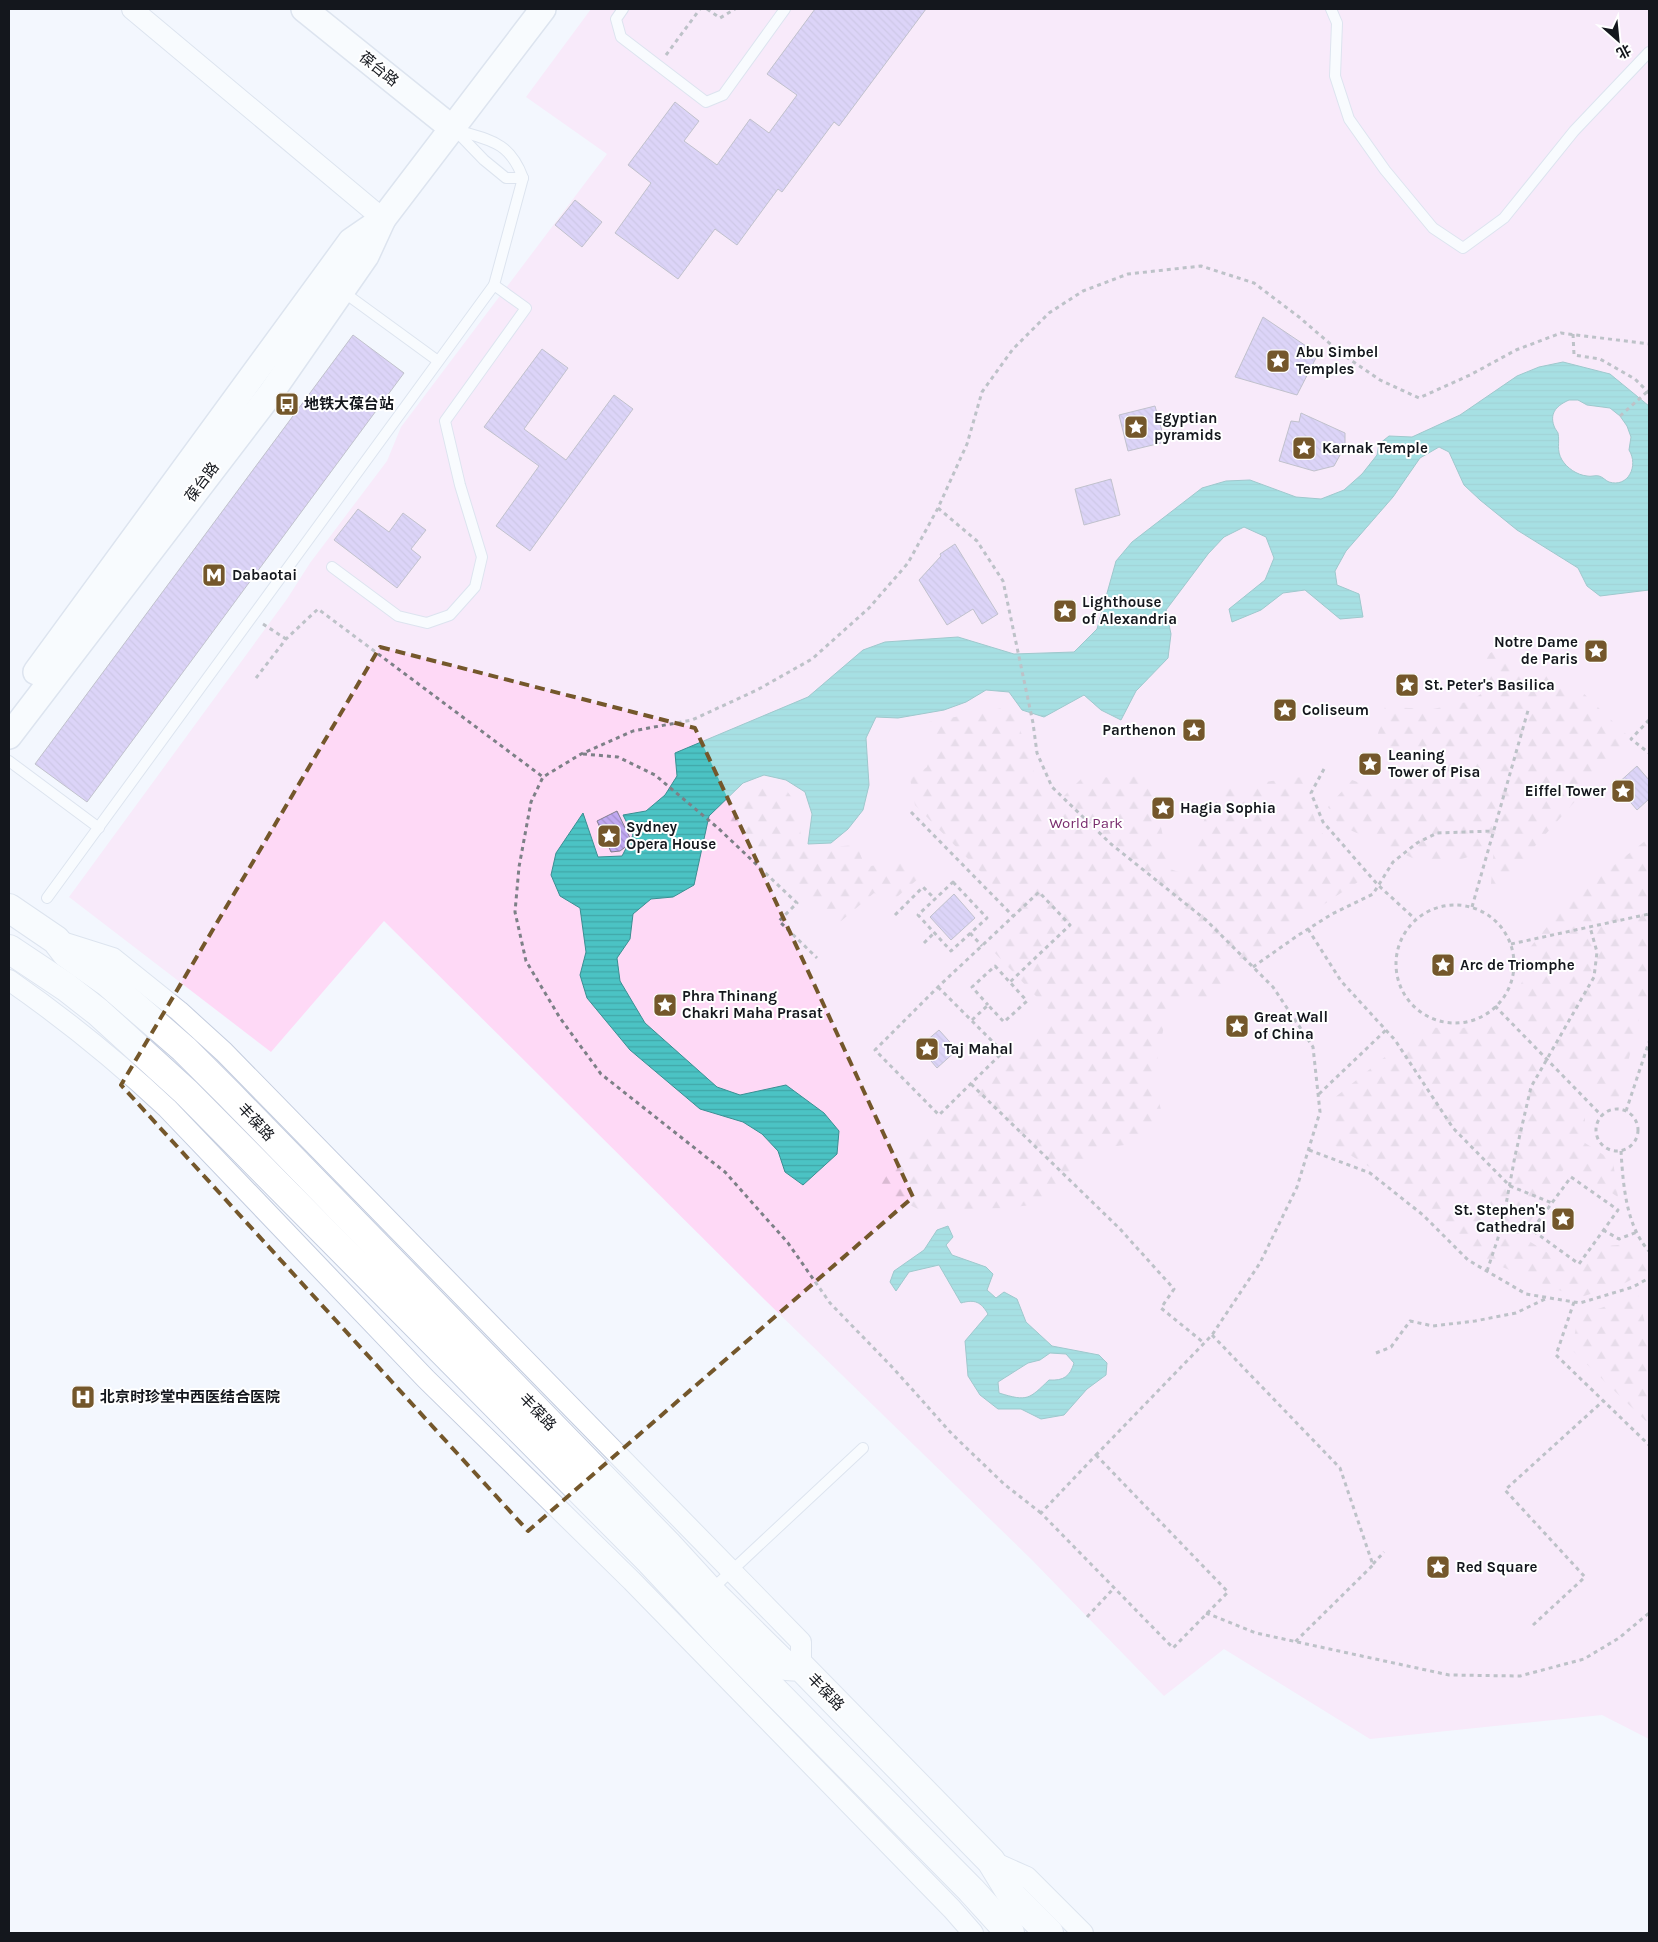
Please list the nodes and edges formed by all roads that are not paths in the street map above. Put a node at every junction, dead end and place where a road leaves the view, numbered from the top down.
1 (132, 9) edge
2 (304, 9) edge
3 (543, 9) edge
4 (623, 9) edge
5 (785, 9) edge
6 (1332, 9) edge
7 (1649, 52) edge
8 (453, 129) junction
9 (523, 178) junction
10 (383, 219) junction
11 (494, 285) junction
12 (341, 291) junction
13 (438, 361) junction
14 (332, 567) dead end
15 (9, 709) edge
16 (9, 736) edge
17 (9, 761) edge
18 (99, 828) junction
19 (47, 898) dead end
20 (9, 908) edge
21 (56, 940) junction
22 (9, 949) edge
23 (9, 980) edge
24 (863, 1448) dead end
25 (732, 1571) junction
26 (692, 1607) junction
27 (801, 1667) junction
28 (991, 1861) junction
29 (973, 1933) edge
30 (1010, 1933) edge
31 (1049, 1933) edge
32 (1083, 1933) edge

1 - 10 street
2 - 8 street, 葆台路
3 - 8 street, 葆台路
4 - 5 lane
6 - 7 lane
8 - 9 lane
8 - 9 lane
8 - 10 street, 葆台路
9 - 11 lane
10 - 12 street, 葆台路
10 - 15 street, 葆台路
11 - 13 lane
11 - 14 lane
12 - 13 lane
12 - 16 street, 葆台路
13 - 18 lane
17 - 18 lane
18 - 19 lane
20 - 21 main road, 丰葆路
21 - 25 street
21 - 26 main road, 丰葆路
22 - 26 main road, 丰葆路
23 - 26 street
24 - 25 lane
25 - 26 lane
25 - 27 street
26 - 27 main road, 丰葆路
26 - 29 street
26 - 30 main road, 丰葆路
27 - 28 main road, 丰葆路
28 - 31 main road, 丰葆路
28 - 32 street

